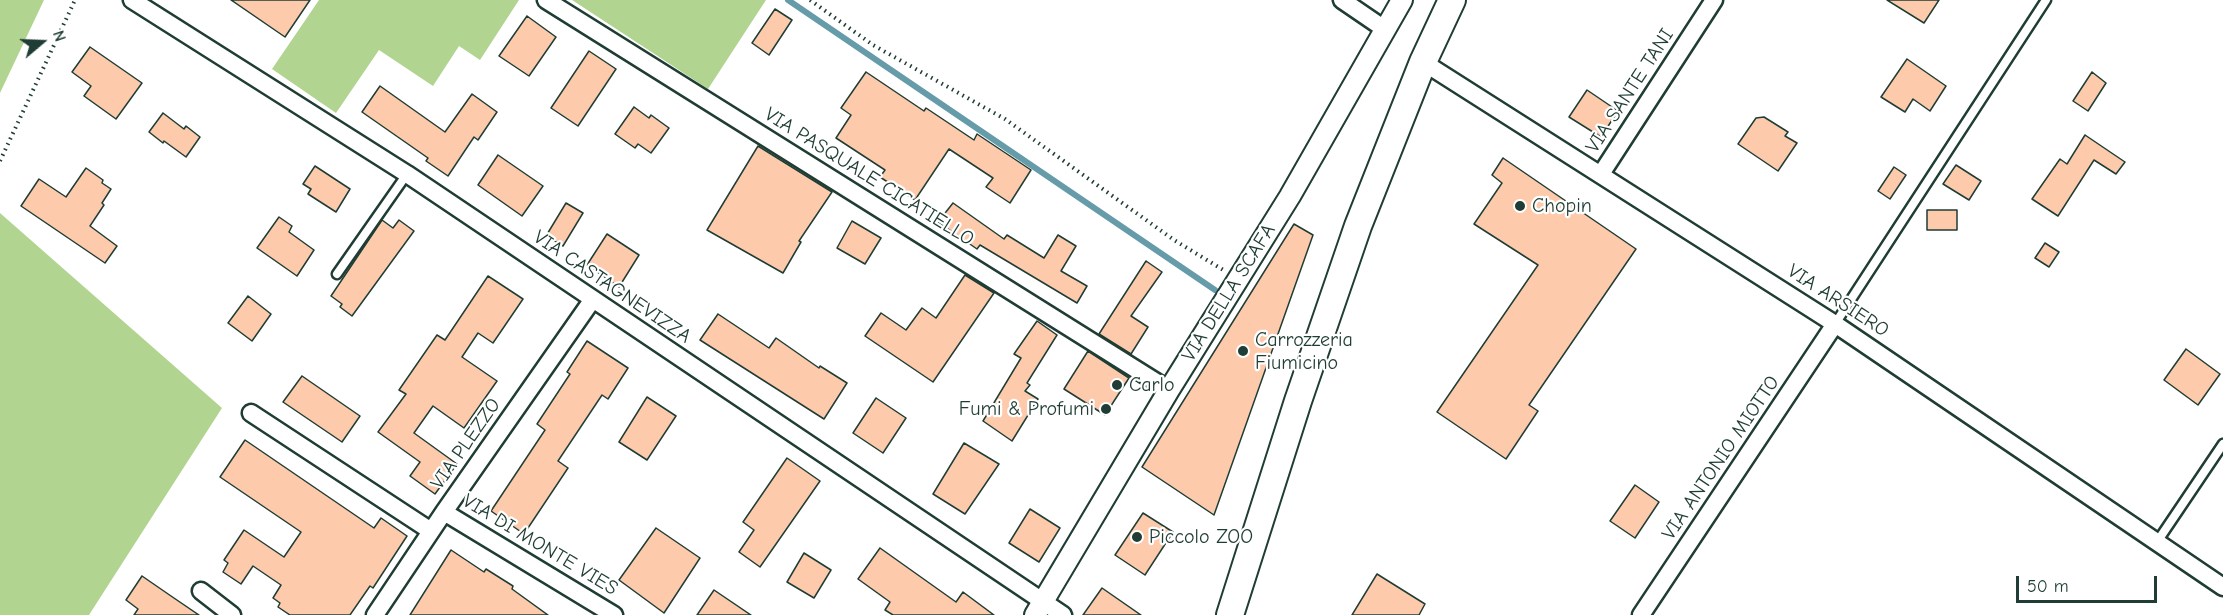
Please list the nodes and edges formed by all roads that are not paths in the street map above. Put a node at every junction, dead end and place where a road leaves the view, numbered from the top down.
1 (132, 0) edge
2 (546, 0) edge
3 (1342, 0) edge
4 (1402, 0) edge
5 (1452, 0) edge
6 (1714, 0) edge
7 (2046, 0) edge
8 (1386, 30) junction
9 (1423, 62) junction
10 (407, 174) junction
11 (1601, 174) junction
12 (337, 274) dead end
13 (593, 299) junction
14 (1835, 324) junction
15 (1169, 390) junction
16 (251, 413) dead end
17 (2223, 444) edge
18 (444, 512) junction
19 (431, 531) junction
20 (2157, 542) junction
21 (2223, 586) edge
22 (201, 591) dead end
23 (1039, 609) edge
24 (232, 615) edge
25 (375, 615) edge
26 (614, 615) edge
27 (1063, 615) edge
28 (1230, 615) edge
29 (1641, 615) edge

1 - 10 street, VIA CASTAGNEVIZZA
2 - 15 street, VIA PASQUALE CICATIELLO
3 - 8 street
4 - 8 street, VIA DELLA SCAFA
5 - 9 main road
6 - 11 street, VIA SANTE TANI
7 - 14 lane
8 - 15 street, VIA DELLA SCAFA
9 - 11 street, VIA ARSIERO
9 - 28 main road
10 - 12 lane
10 - 13 street, VIA CASTAGNEVIZZA
11 - 14 street, VIA ARSIERO
13 - 18 street, VIA PLEZZO
13 - 23 street, VIA CASTAGNEVIZZA
14 - 20 street, VIA ARSIERO
14 - 29 street, VIA ANTONIO MIOTTO
15 - 23 street, VIA DELLA SCAFA
16 - 19 street
17 - 20 lane
18 - 19 street, VIA PLEZZO
18 - 26 street, VIA DI MONTE VIES
19 - 25 street, VIA PLEZZO
20 - 21 street, VIA ARSIERO
22 - 24 street
23 - 27 street, VIA CASTAGNEVIZZA

